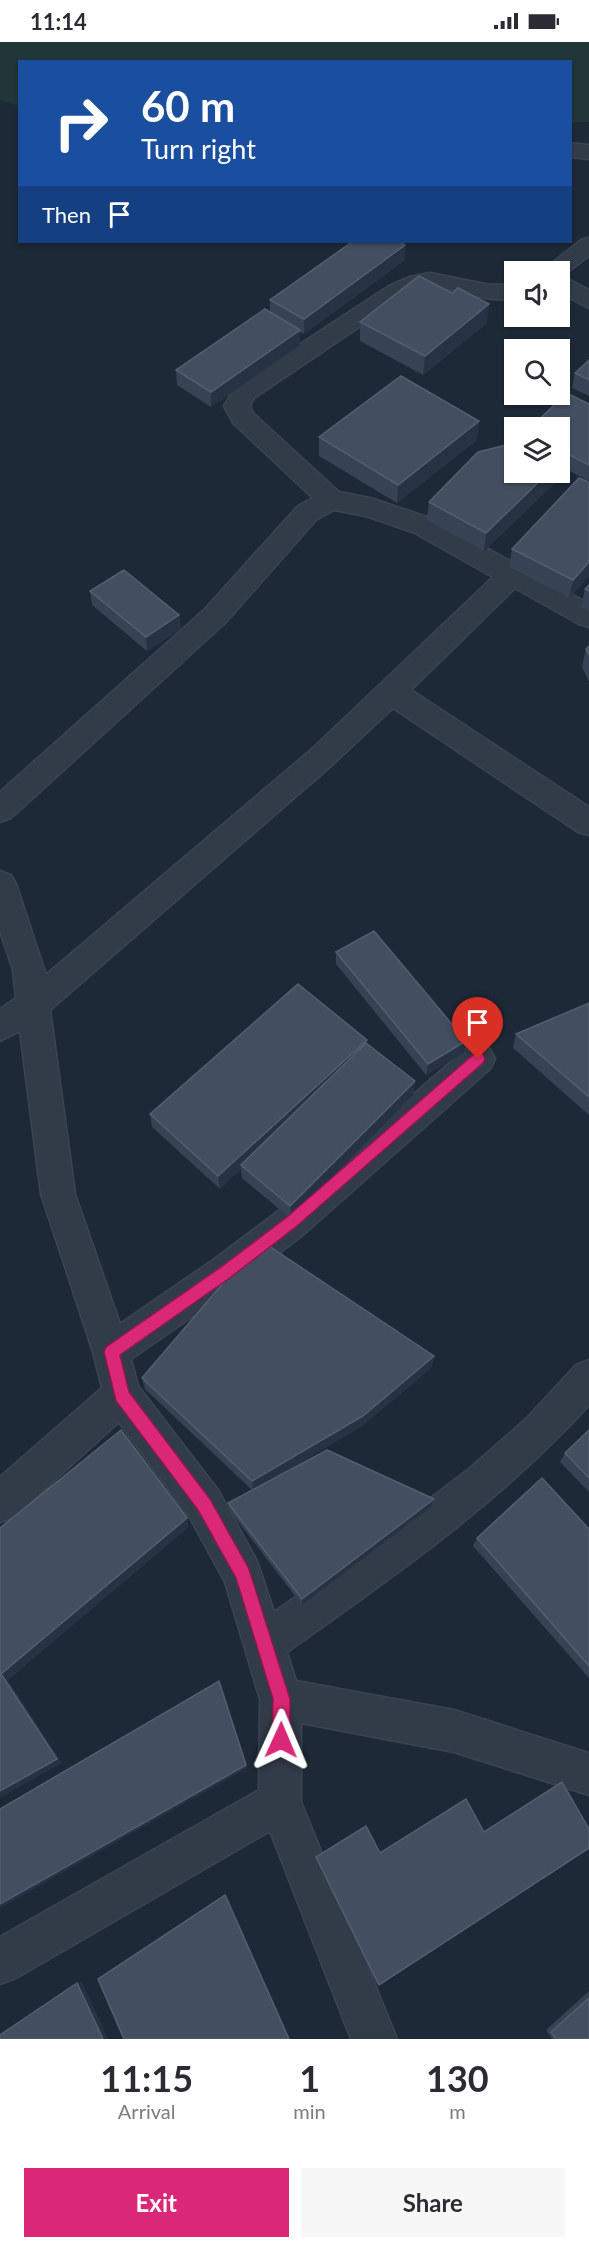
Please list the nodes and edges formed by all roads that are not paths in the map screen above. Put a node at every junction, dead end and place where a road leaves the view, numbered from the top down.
1 (572, 150) edge
2 (589, 152) edge
3 (589, 245) edge
4 (567, 261) edge
5 (570, 289) edge
6 (504, 293) edge
7 (589, 300) edge
8 (331, 500) junction
9 (513, 574) junction
10 (589, 617) edge
11 (391, 692) junction
12 (0, 810) edge
13 (589, 823) edge
14 (0, 887) edge
15 (33, 1005) junction
16 (0, 1027) edge
17 (478, 1059) dead end
18 (111, 1352) junction
19 (589, 1378) edge
20 (122, 1395) junction
21 (0, 1503) edge
22 (264, 1644) junction
23 (281, 1699) junction
24 (589, 1774) edge
25 (280, 1802) junction
26 (0, 1962) edge
27 (374, 2039) edge

1 - 2 street
3 - 4 street
5 - 7 street
6 - 8 street
8 - 9 street
8 - 12 street
9 - 10 street
9 - 11 street
11 - 13 street
11 - 15 street
14 - 15 street
15 - 16 street
15 - 18 street
17 - 18 street
18 - 20 street
19 - 22 street
20 - 21 street
20 - 22 street
22 - 23 street
23 - 24 street
23 - 25 street
25 - 26 street
25 - 27 street

